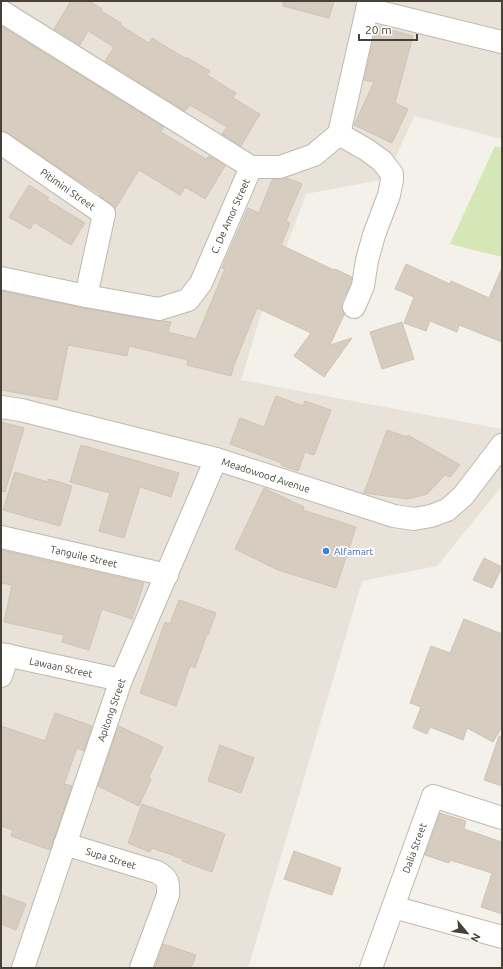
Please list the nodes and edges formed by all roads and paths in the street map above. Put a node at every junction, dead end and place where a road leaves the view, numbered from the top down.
1 (368, 5) edge
2 (1, 11) edge
3 (502, 42) edge
4 (339, 134) junction
5 (1, 142) edge
6 (251, 167) junction
7 (1, 278) edge
8 (86, 296) junction
9 (354, 307) dead end
10 (1, 407) edge
11 (502, 445) edge
12 (216, 460) junction
13 (1, 537) edge
14 (166, 575) junction
15 (4, 654) edge
16 (1, 676) edge
17 (121, 680) junction
18 (502, 818) edge
19 (64, 844) junction
20 (393, 907) junction
21 (502, 937) edge
22 (23, 968) edge
23 (141, 968) edge
24 (370, 968) edge

1 - 3 street
1 - 4 street
2 - 6 street
4 - 6 street, C. De Amor Street
4 - 9 street
5 - 8 street, Pitimini Street
6 - 8 street, C. De Amor Street
7 - 8 street, C. De Amor Street
10 - 12 street, Meadowood Avenue
11 - 12 street, Meadowood Avenue
12 - 14 street, Apitong Street
13 - 14 street, Tanguile Street
14 - 17 street, Apitong Street
15 - 16 street
15 - 17 street, Lawaan Street
17 - 19 street, Apitong Street
18 - 20 street, Dalia Street
19 - 22 street, Apitong Street
19 - 23 street, Supa Street
20 - 21 street
20 - 24 street, Dalia Street

